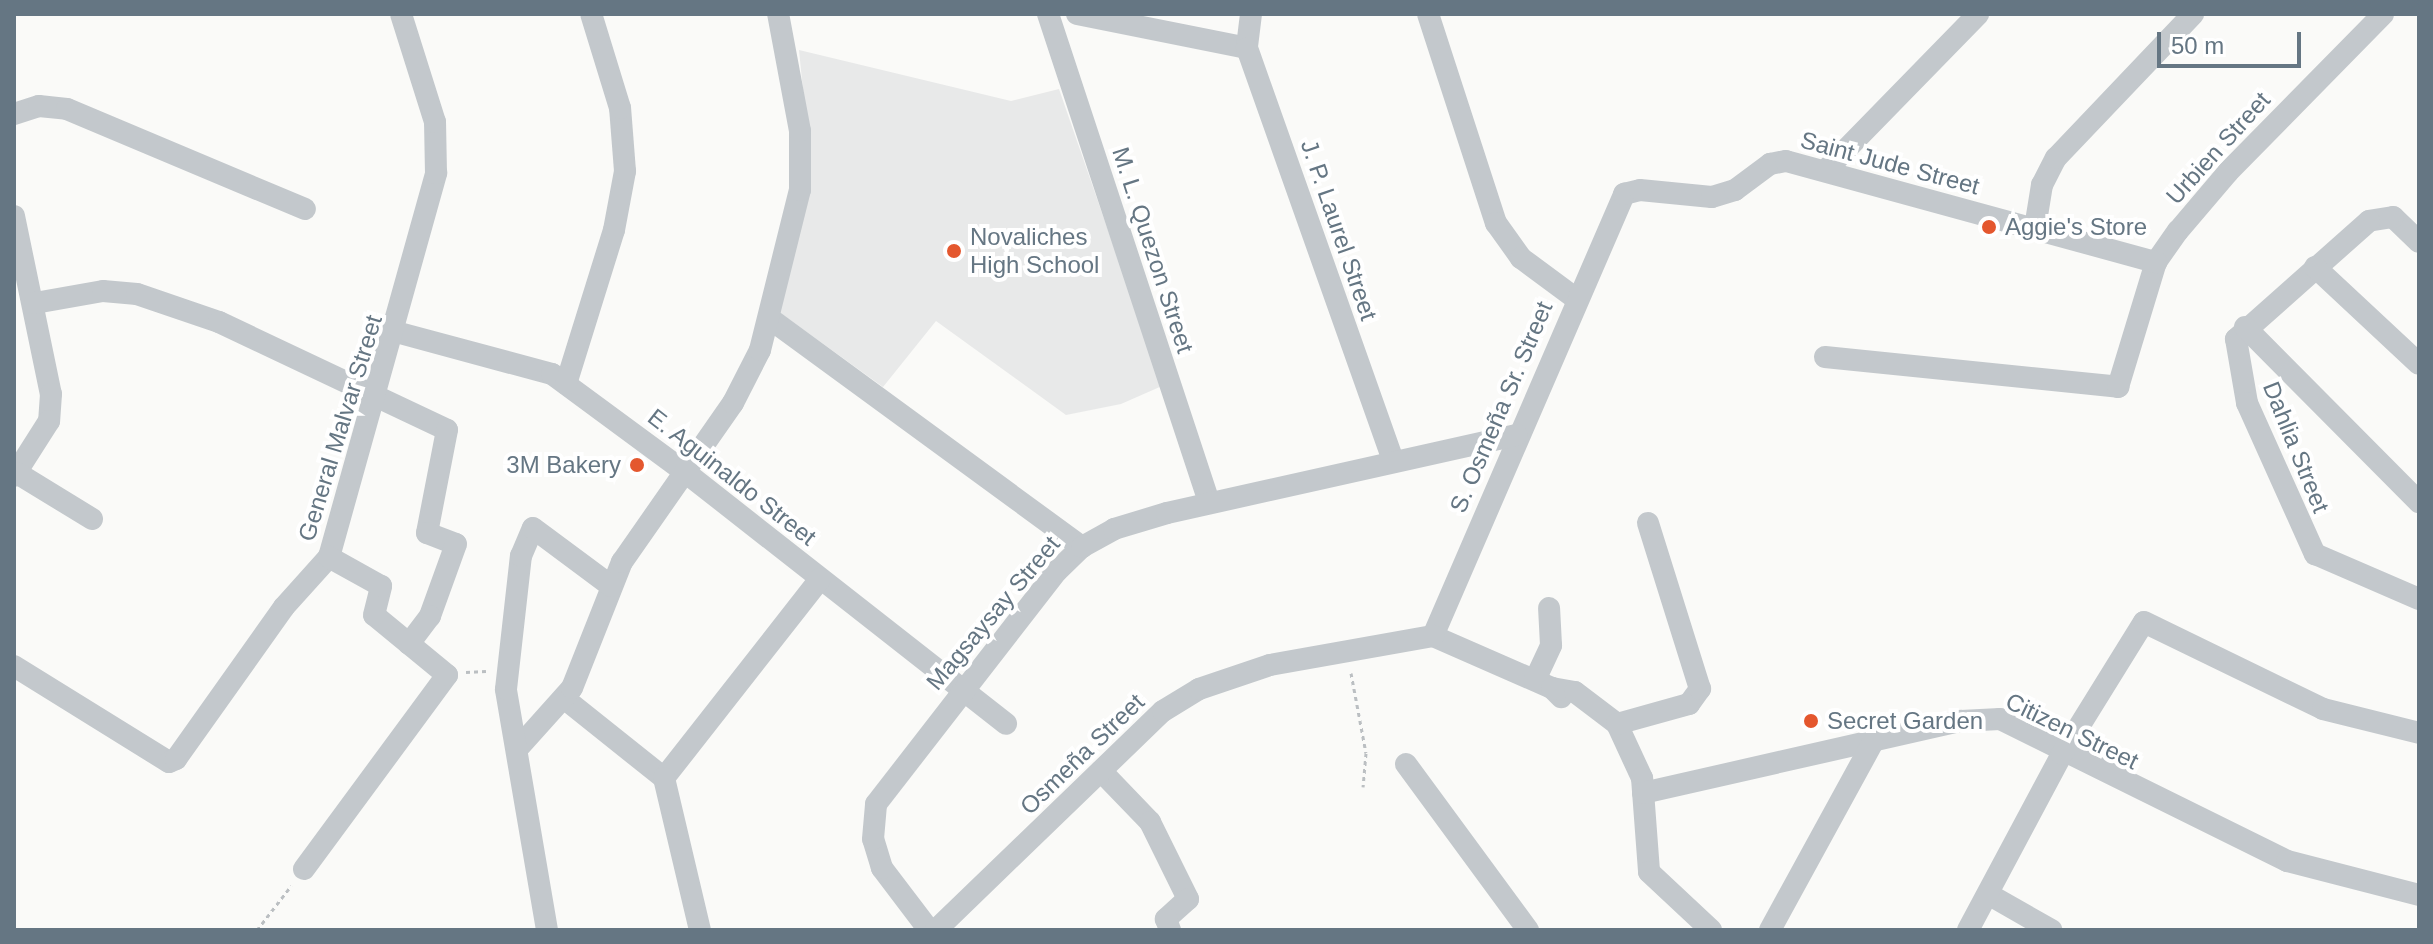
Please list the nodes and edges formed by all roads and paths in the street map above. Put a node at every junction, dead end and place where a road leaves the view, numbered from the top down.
1 (401, 14) edge
2 (591, 14) edge
3 (778, 14) edge
4 (1048, 14) edge
5 (1077, 14) edge
6 (1251, 14) edge
7 (1428, 14) edge
8 (1978, 14) edge
9 (2193, 14) edge
10 (2383, 14) edge
11 (1247, 48) junction
12 (14, 114) edge
13 (1826, 170) junction
14 (1617, 200) joint
15 (305, 209) dead end
16 (14, 216) edge
17 (2035, 228) junction
18 (2419, 242) edge
19 (2156, 262) junction
20 (2315, 267) junction
21 (1575, 298) junction
22 (35, 303) junction
23 (769, 318) junction
24 (2245, 327) junction
25 (396, 332) junction
26 (1825, 357) dead end
27 (2419, 364) edge
28 (566, 384) junction
29 (372, 394) junction
30 (1516, 435) junction
31 (1393, 461) junction
32 (685, 472) junction
33 (15, 474) edge
34 (1209, 502) junction
35 (2419, 502) edge
36 (92, 519) dead end
37 (1648, 523) dead end
38 (1082, 547) junction
39 (329, 557) junction
40 (820, 579) junction
41 (611, 586) junction
42 (2419, 599) edge
43 (1549, 608) dead end
44 (1433, 636) junction
45 (409, 644) junction
46 (1346, 650) junction
47 (14, 666) edge
48 (506, 672) junction
49 (447, 675) junction
50 (1544, 684) junction
51 (962, 691) junction
52 (565, 699) junction
53 (1006, 724) dead end
54 (1617, 724) junction
55 (2419, 733) edge
56 (1872, 744) junction
57 (519, 747) junction
58 (2062, 754) junction
59 (1406, 764) dead end
60 (1101, 771) junction
61 (664, 778) junction
62 (1363, 787) dead end
63 (1643, 793) junction
64 (304, 869) joint
65 (1988, 894) junction
66 (2419, 895) edge
67 (257, 930) edge
68 (547, 930) edge
69 (700, 930) edge
70 (929, 930) edge
71 (936, 930) edge
72 (1170, 930) edge
73 (1528, 930) edge
74 (1711, 930) edge
75 (1770, 930) edge
76 (1968, 930) edge
77 (2051, 930) edge

1 - 25 street, General Malvar Street
2 - 28 street
3 - 23 street
4 - 34 street, M. L. Quezon Street
5 - 11 street
6 - 11 street, J. P. Laurel Street
7 - 21 street
8 - 13 street
9 - 17 street
10 - 19 street, Urbien Street
11 - 31 street, J. P. Laurel Street
12 - 15 street
13 - 14 street, Saint Jude Street
13 - 17 street, Saint Jude Street
14 - 21 street, S. Osmeña Sr. Street
16 - 22 street
17 - 19 street, Saint Jude Street
18 - 20 street
19 - 26 street, Urbien Street
20 - 24 street
20 - 27 street
21 - 30 street, S. Osmeña Sr. Street
22 - 29 street
22 - 33 street
23 - 32 street
23 - 38 street
24 - 35 street
24 - 42 street, Dahlia Street
25 - 28 street, E. Aguinaldo Street
25 - 29 street, General Malvar Street
28 - 32 street, E. Aguinaldo Street
29 - 39 street, General Malvar Street
29 - 45 street
30 - 31 street, Magsaysay Street
30 - 44 street, S. Osmeña Sr. Street
31 - 34 street, Magsaysay Street
32 - 40 street, E. Aguinaldo Street
32 - 41 street
33 - 36 street
34 - 38 street, Magsaysay Street
37 - 54 street
38 - 51 street, Magsaysay Street
39 - 45 street
39 - 47 street, General Malvar Street
40 - 51 street, E. Aguinaldo Street
40 - 61 street
41 - 48 street
41 - 52 street
43 - 50 street
44 - 46 street, Osmeña Street
44 - 50 street
45 - 49 street
46 - 60 street, Osmeña Street
46 - 62 path
48 - 49 path
48 - 57 street
49 - 64 street
50 - 54 street
51 - 53 street, E. Aguinaldo Street
51 - 70 street, Magsaysay Street
52 - 57 street
52 - 61 street
54 - 63 street
55 - 58 street
56 - 58 street, Citizen Street
56 - 63 street, Citizen Street
56 - 75 street
57 - 68 street
58 - 65 street
58 - 66 street, Citizen Street
59 - 73 street
60 - 71 street, Osmeña Street
60 - 72 street
61 - 69 street
63 - 74 street
64 - 67 path
65 - 76 street
65 - 77 street

